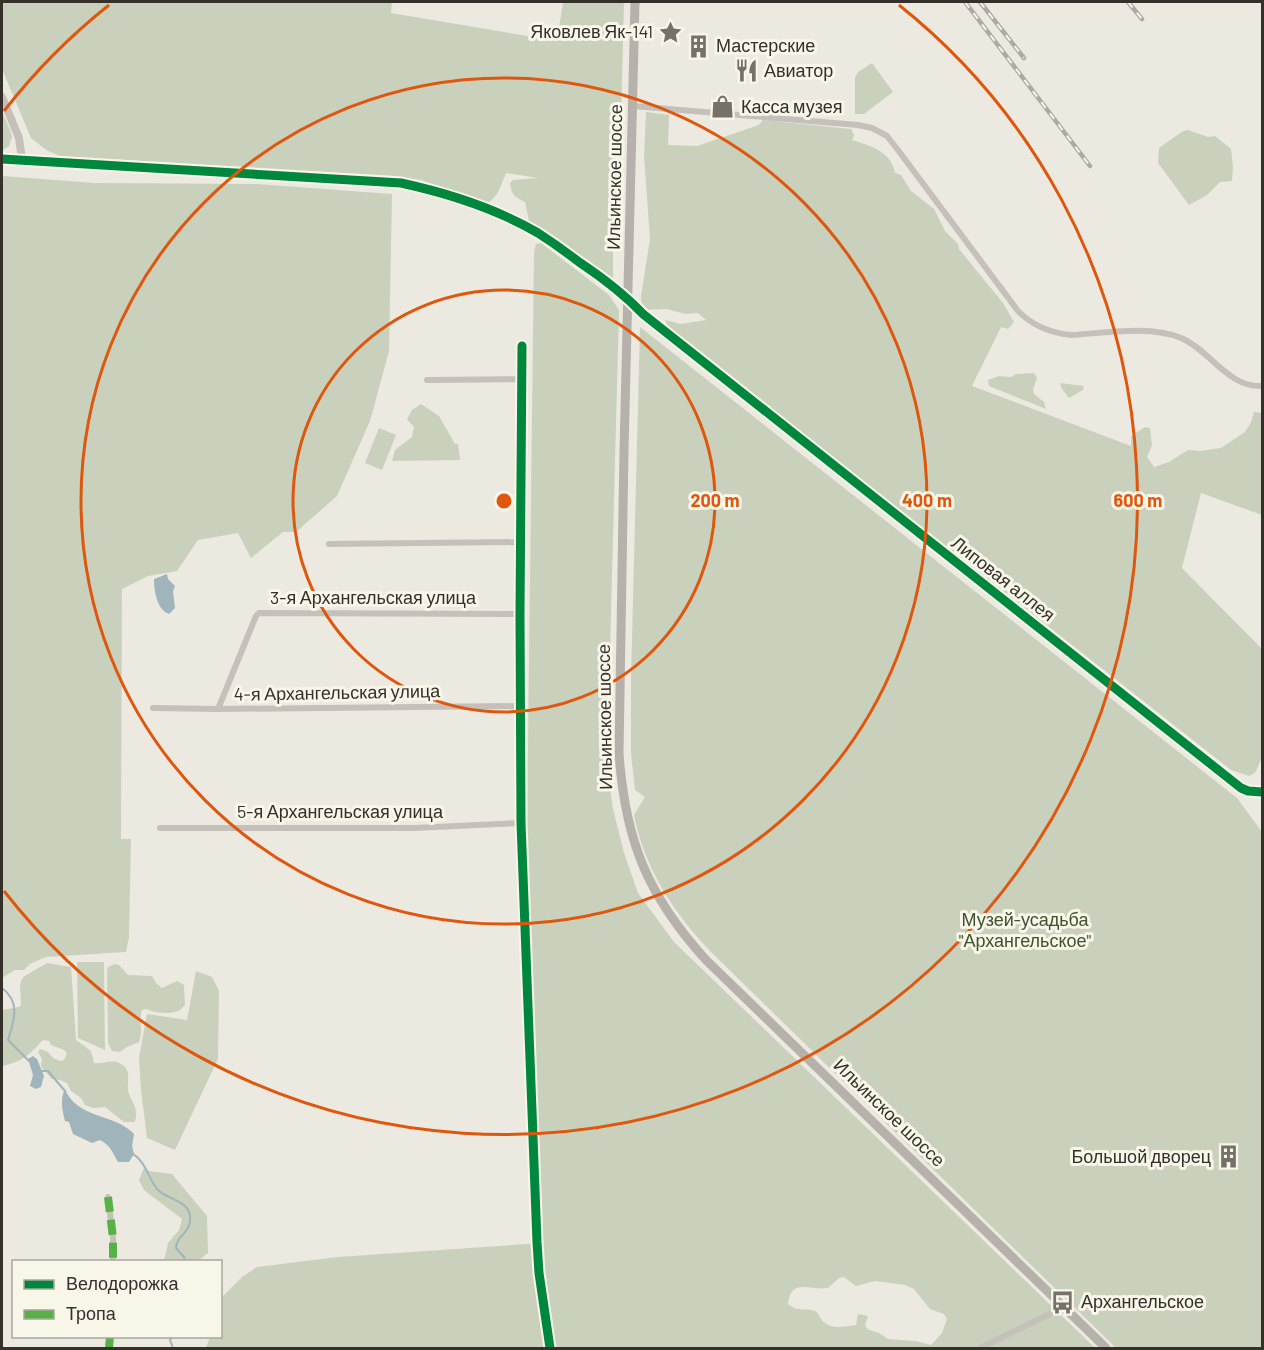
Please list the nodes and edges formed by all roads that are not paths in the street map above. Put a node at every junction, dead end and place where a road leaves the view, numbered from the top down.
1 (635, 2) edge
2 (2, 97) edge
3 (633, 106) junction
4 (2, 159) edge
5 (22, 160) junction
6 (628, 299) junction
7 (522, 346) dead end
8 (522, 379) junction
9 (428, 380) dead end
10 (1263, 386) edge
11 (521, 542) junction
12 (329, 544) dead end
13 (520, 614) junction
14 (521, 706) junction
15 (153, 708) dead end
16 (218, 709) junction
17 (1263, 792) edge
18 (521, 823) junction
19 (160, 828) dead end
20 (108, 1197) dead end
21 (113, 1260) edge
22 (1064, 1307) junction
23 (550, 1348) edge
24 (980, 1348) edge
25 (1106, 1348) edge

1 - 3 main road, Ильинское шоссе
2 - 5 street
3 - 6 main road, Ильинское шоссе
3 - 10 street
4 - 5 street, Липовая аллея
5 - 6 street, Липовая аллея
6 - 17 street, Липовая аллея
6 - 22 main road, Ильинское шоссе
7 - 8 street
8 - 9 street
8 - 11 street
11 - 12 street
11 - 13 street
13 - 14 street
13 - 16 street, 3-я Архангельская улица
14 - 16 street, 4-я Архангельская улица
14 - 18 street
15 - 16 street, 4-я Архангельская улица
18 - 19 street, 5-я Архангельская улица
18 - 23 street
20 - 21 street
22 - 24 street
22 - 25 main road, Ильинское шоссе

